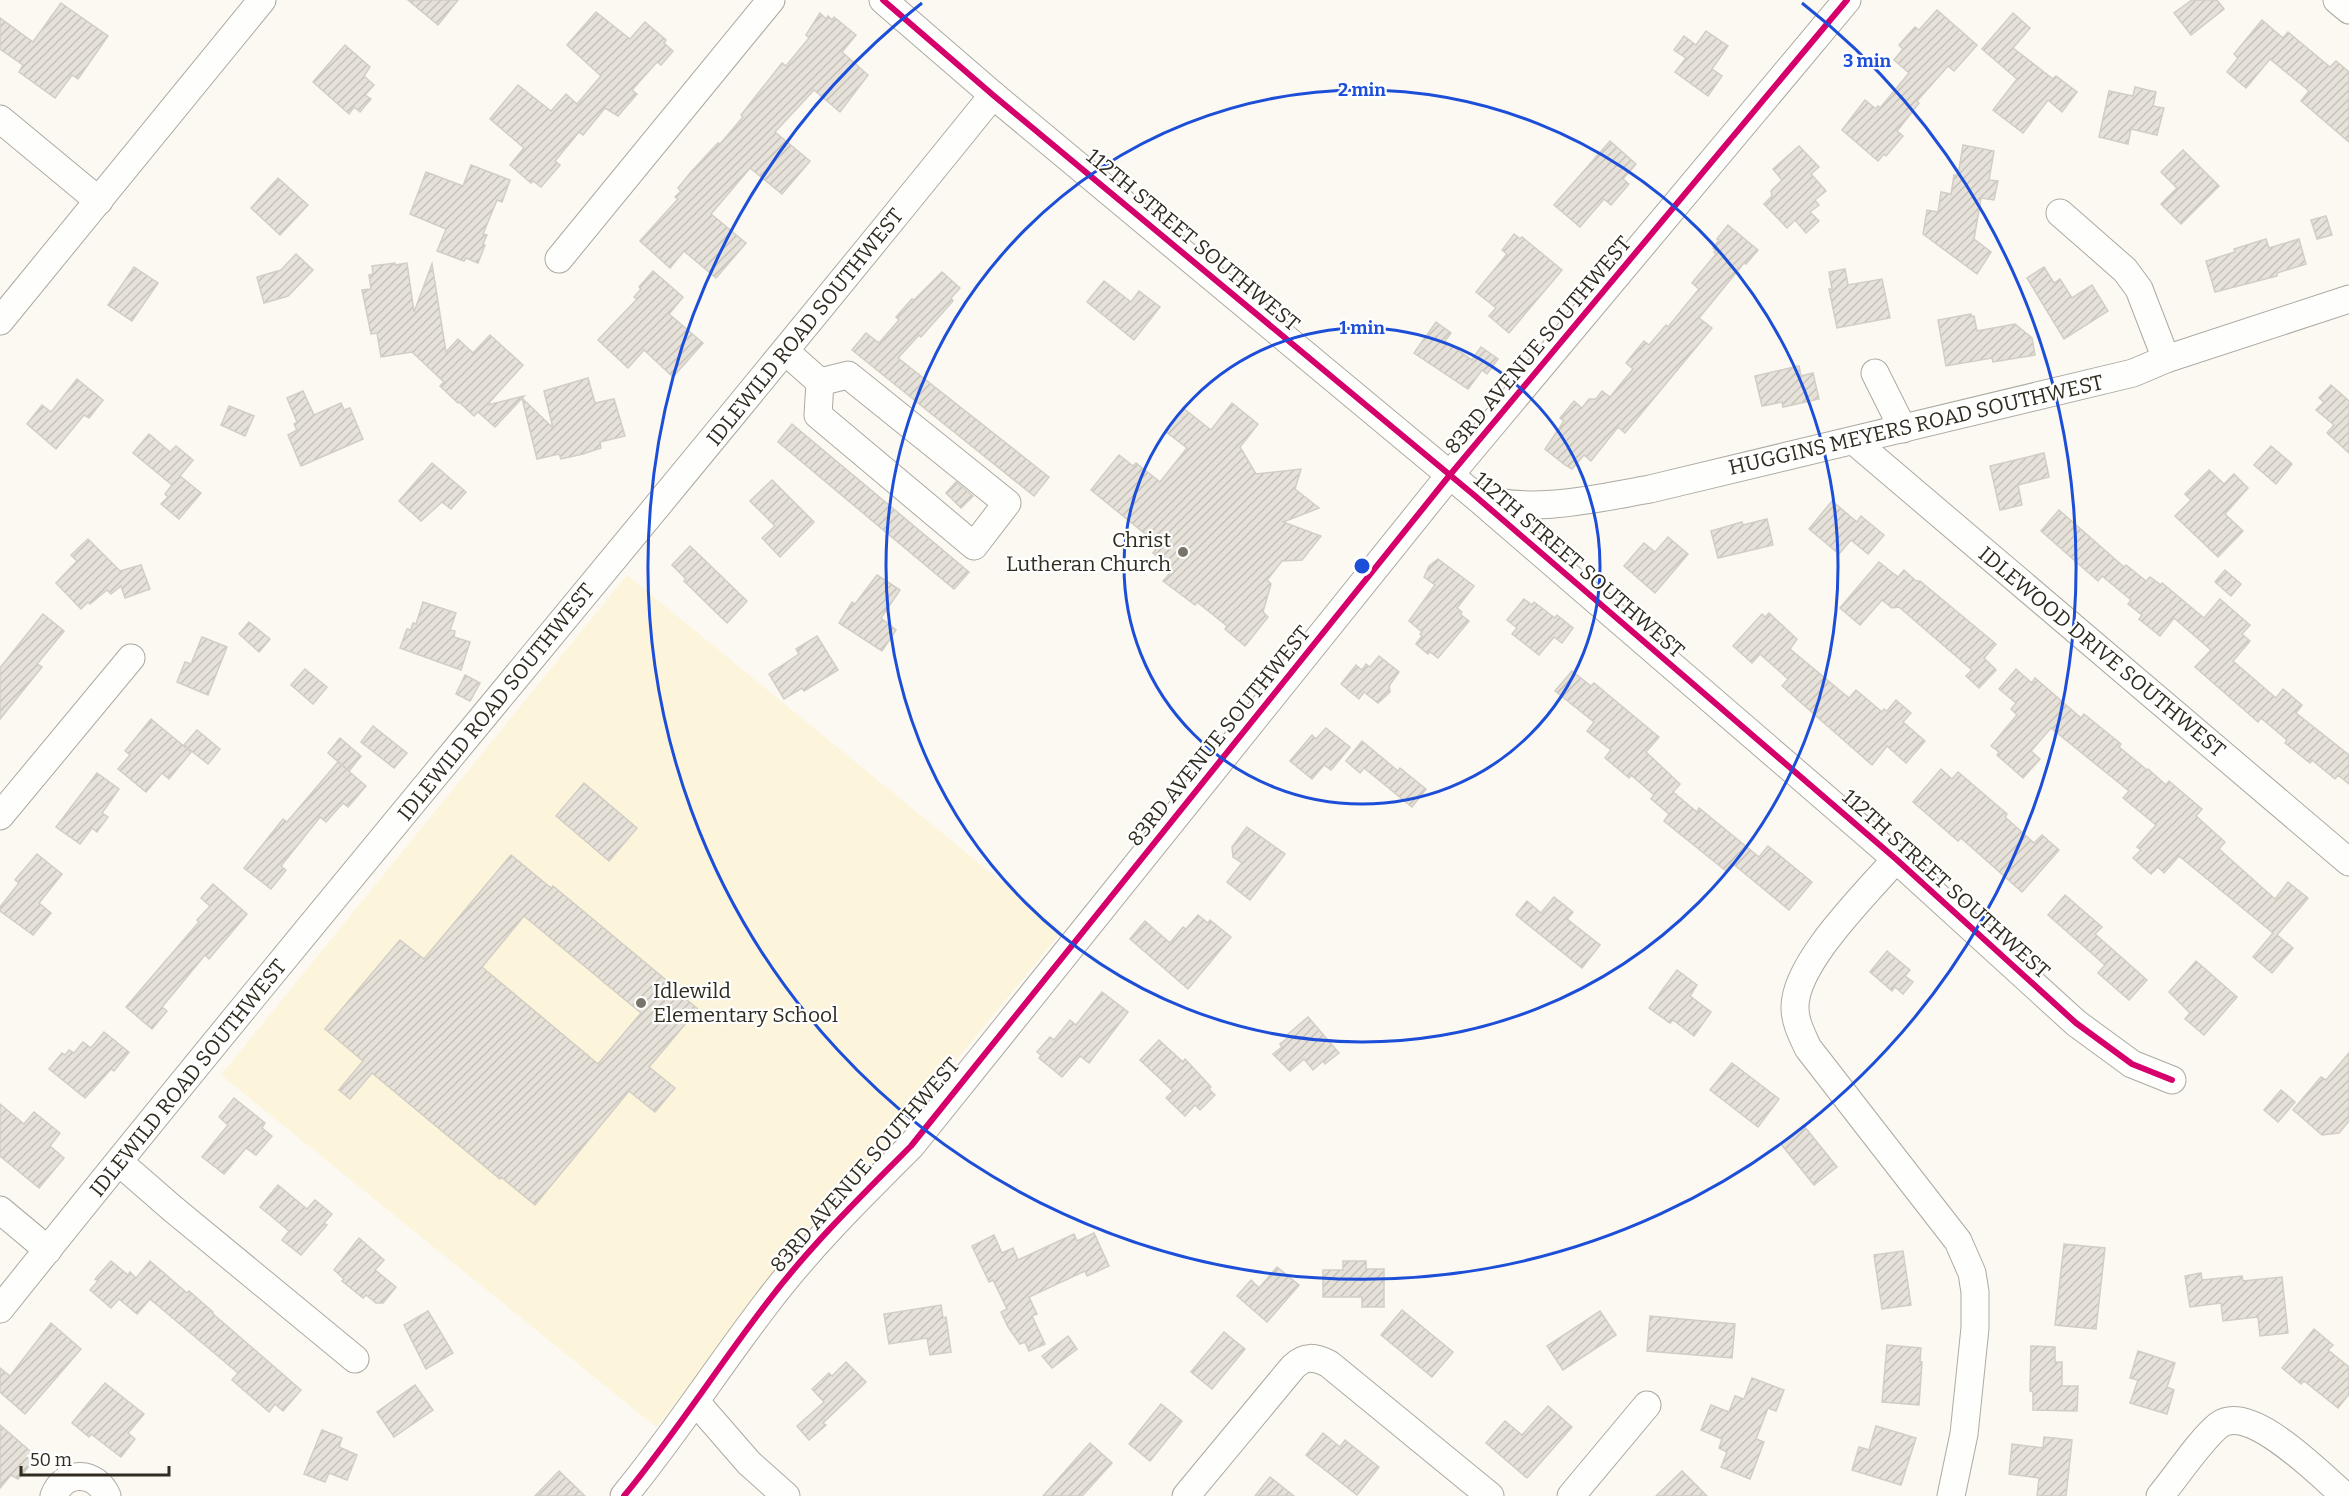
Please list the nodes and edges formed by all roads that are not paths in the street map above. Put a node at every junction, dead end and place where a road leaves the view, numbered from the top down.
1 (262, 0) edge
2 (771, 0) edge
3 (883, 0) edge
4 (1847, 0) edge
5 (2337, 0) edge
6 (2349, 10) edge
7 (993, 95) junction
8 (0, 119) edge
9 (99, 201) junction
10 (2060, 213) dead end
11 (559, 259) dead end
12 (2349, 299) edge
13 (0, 321) edge
14 (786, 352) junction
15 (2166, 359) junction
16 (1875, 373) dead end
17 (820, 382) junction
18 (1901, 426) junction
19 (1854, 441) junction
20 (1449, 476) junction
21 (1474, 495) junction
22 (131, 658) dead end
23 (0, 816) edge
24 (1896, 860) junction
25 (2349, 862) edge
26 (2172, 1080) dead end
27 (119, 1162) junction
28 (0, 1210) edge
29 (48, 1250) junction
30 (0, 1309) edge
31 (355, 1359) dead end
32 (696, 1402) junction
33 (1647, 1405) dead end
34 (54, 1496) edge
35 (107, 1496) edge
36 (624, 1496) edge
37 (786, 1496) edge
38 (1186, 1496) edge
39 (1490, 1496) edge
40 (1571, 1496) edge
41 (1951, 1496) edge
42 (2160, 1496) edge
43 (2345, 1496) edge

1 - 9 street
2 - 11 street
3 - 7 street, 112TH STREET SOUTHWEST
4 - 20 street, 83RD AVENUE SOUTHWEST
5 - 6 street
7 - 14 street, IDLEWILD ROAD SOUTHWEST
7 - 20 street, 112TH STREET SOUTHWEST
8 - 9 street
9 - 13 street
10 - 15 street
12 - 15 street, HUGGINS MEYERS ROAD SOUTHWEST
14 - 17 street
14 - 27 street, IDLEWILD ROAD SOUTHWEST
15 - 18 street, HUGGINS MEYERS ROAD SOUTHWEST
16 - 18 street
17 - 17 street
18 - 19 street, HUGGINS MEYERS ROAD SOUTHWEST
19 - 21 street, HUGGINS MEYERS ROAD SOUTHWEST
19 - 25 street, IDLEWOOD DRIVE SOUTHWEST
20 - 21 street, 112TH STREET SOUTHWEST
20 - 32 street, 83RD AVENUE SOUTHWEST
21 - 24 street, 112TH STREET SOUTHWEST
22 - 23 street
24 - 26 street, 112TH STREET SOUTHWEST
24 - 41 street
27 - 29 street, IDLEWILD ROAD SOUTHWEST
27 - 31 street
28 - 29 street
29 - 30 street, IDLEWILD ROAD SOUTHWEST
32 - 36 street, 83RD AVENUE SOUTHWEST
32 - 37 street
33 - 40 street
34 - 35 street
38 - 39 street
42 - 43 street

